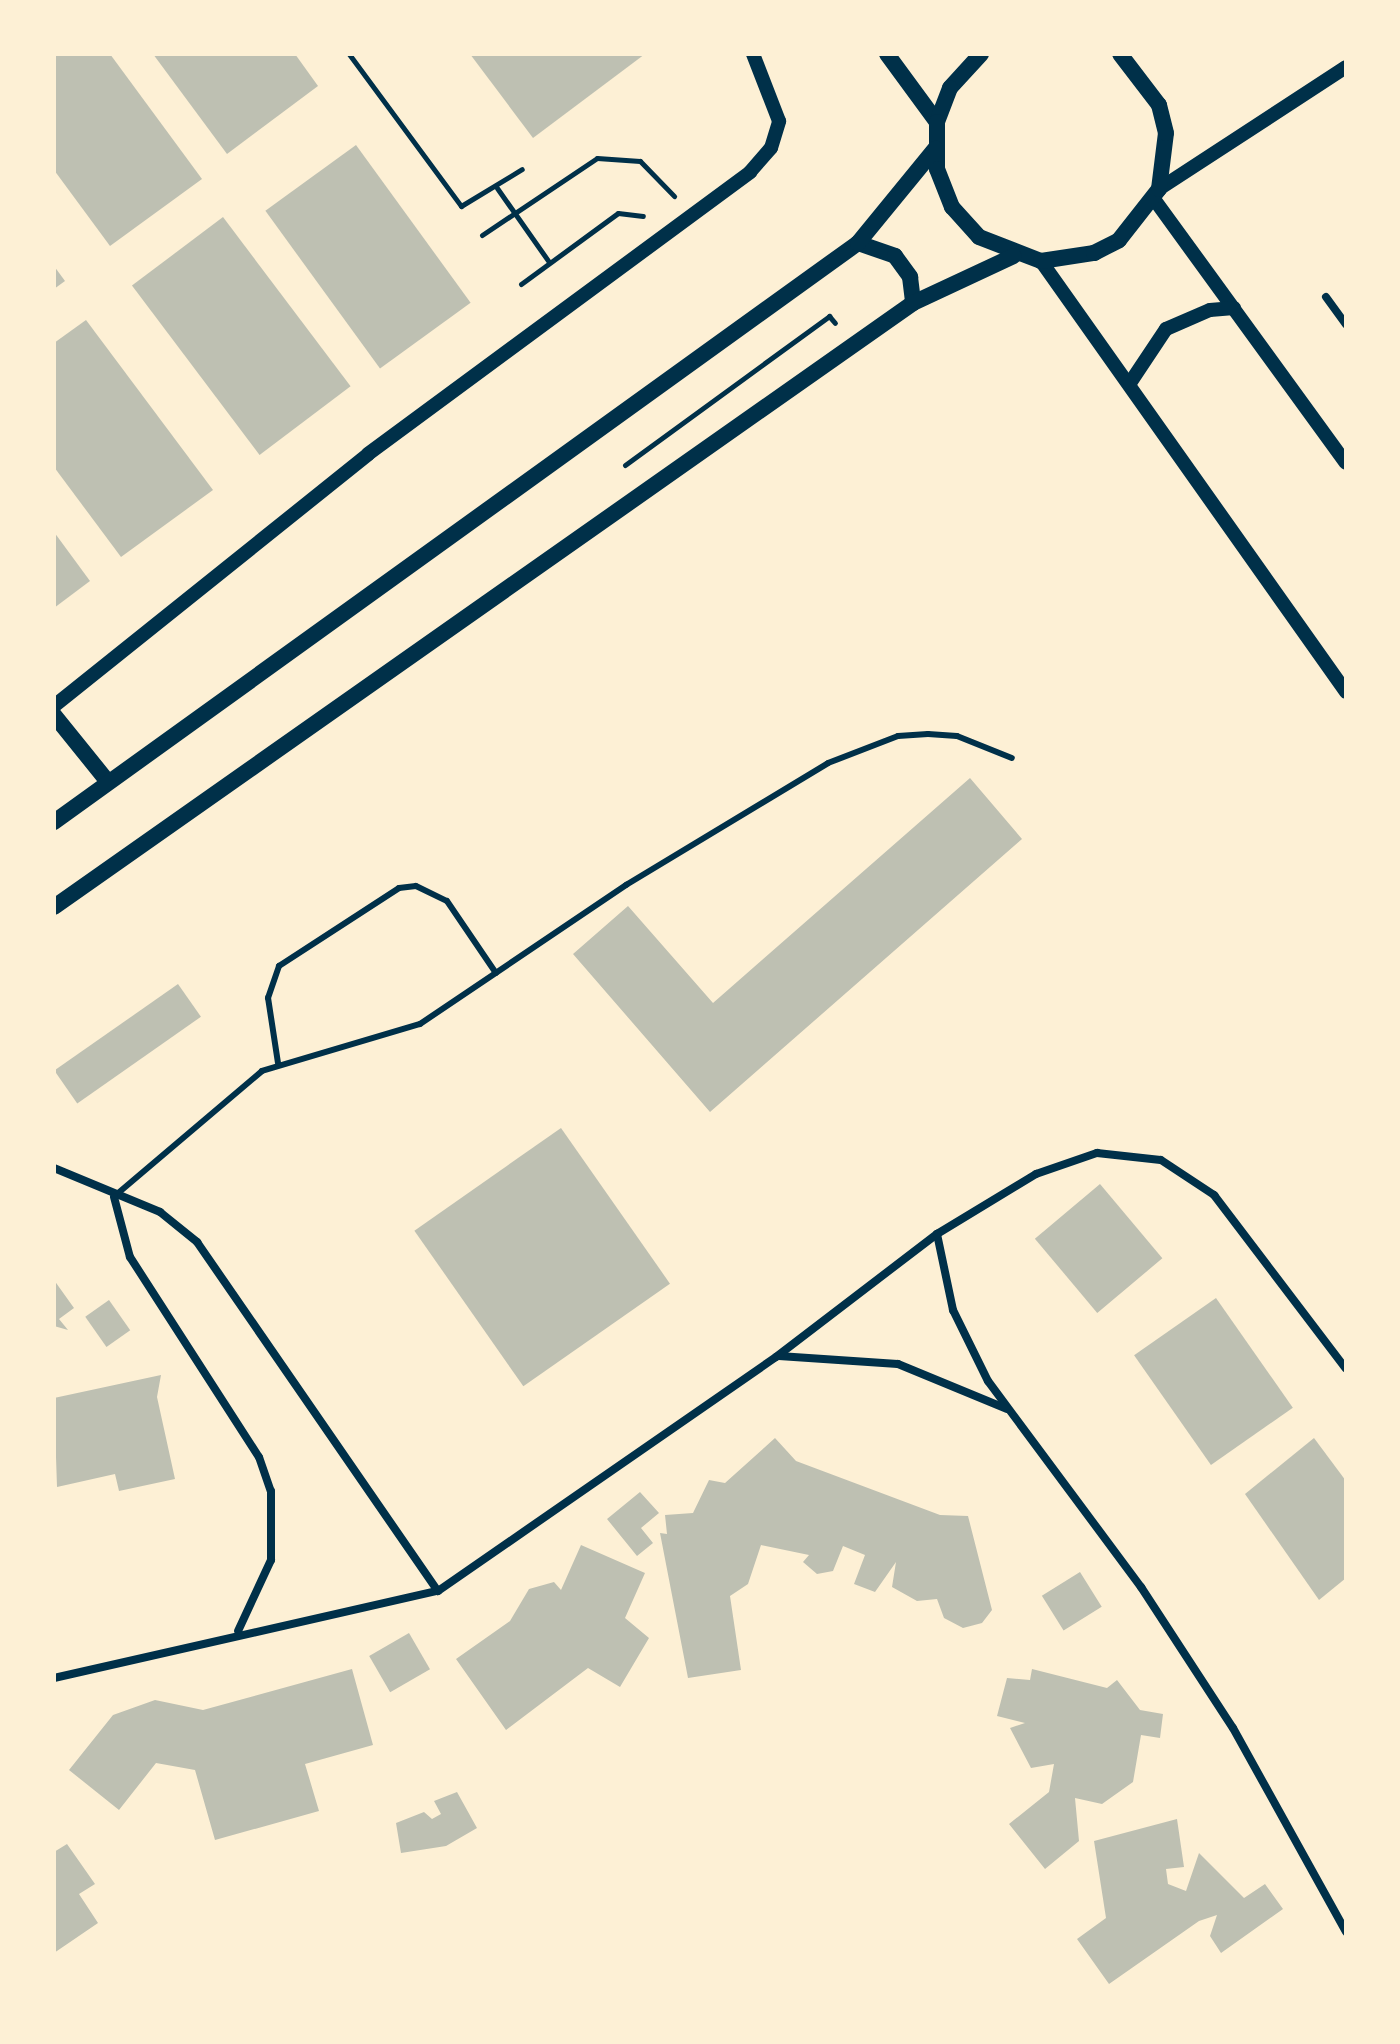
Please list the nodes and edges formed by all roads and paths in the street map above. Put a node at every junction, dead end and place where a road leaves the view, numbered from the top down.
1 (349, 54) edge
2 (753, 54) edge
3 (887, 54) edge
4 (981, 54) edge
5 (1120, 54) edge
6 (1346, 67) edge
7 (937, 122) junction
8 (935, 149) junction
9 (522, 169) dead end
10 (497, 188) junction
11 (1156, 194) junction
12 (515, 214) junction
13 (690, 218) junction
14 (482, 235) dead end
15 (661, 239) junction
16 (858, 243) junction
17 (1014, 256) junction
18 (1041, 261) junction
19 (549, 262) junction
20 (521, 284) dead end
21 (1326, 297) dead end
22 (913, 303) junction
23 (1234, 308) junction
24 (1346, 325) edge
25 (1130, 383) junction
26 (1346, 463) edge
27 (1346, 692) edge
28 (54, 706) edge
29 (54, 715) edge
30 (1012, 758) dead end
31 (108, 782) junction
32 (54, 822) edge
33 (54, 907) edge
34 (496, 973) junction
35 (278, 1063) junction
36 (54, 1168) edge
37 (114, 1197) junction
38 (937, 1234) junction
39 (776, 1357) junction
40 (1346, 1369) edge
41 (1011, 1412) junction
42 (438, 1591) junction
43 (238, 1631) junction
44 (54, 1678) edge
45 (1346, 1932) edge

1 - 10 path
2 - 13 street
3 - 7 main road
4 - 7 main road
5 - 11 main road
6 - 11 street
7 - 8 main road
8 - 16 main road
8 - 17 main road
9 - 10 path
10 - 12 path
11 - 18 main road
11 - 23 street
12 - 13 path
12 - 14 path
12 - 19 path
13 - 15 street
15 - 19 path
15 - 28 street
16 - 22 main road
16 - 31 main road
17 - 18 main road
17 - 22 main road
18 - 25 street
19 - 20 path
21 - 24 street
22 - 33 main road
23 - 25 street
23 - 26 street
25 - 27 street
29 - 31 main road
30 - 34 lane
31 - 32 main road
34 - 35 lane
34 - 35 lane
35 - 37 lane
36 - 37 street
37 - 42 street
37 - 43 street
38 - 39 street
38 - 40 street
38 - 41 street
39 - 41 street
39 - 42 street
41 - 45 street
42 - 43 street
43 - 44 street

